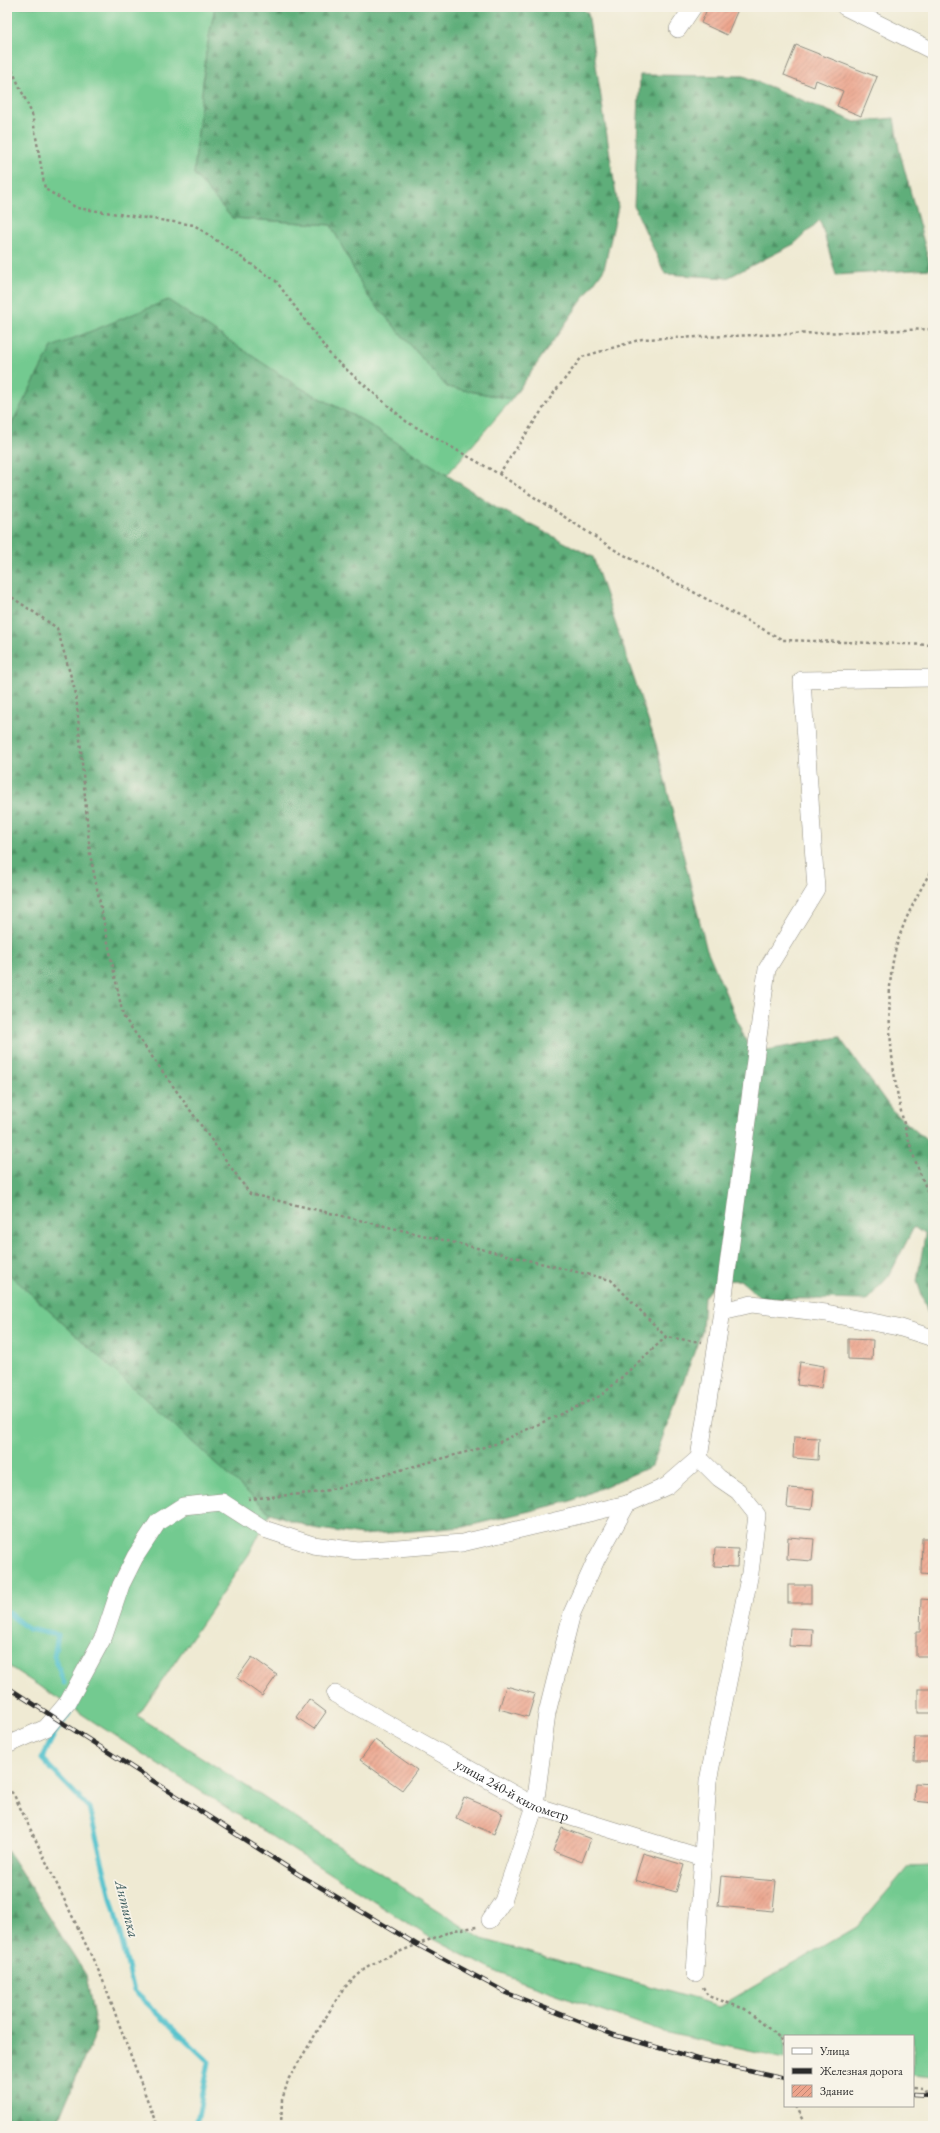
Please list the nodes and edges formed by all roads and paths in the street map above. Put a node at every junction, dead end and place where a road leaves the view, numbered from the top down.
1 (693, 7) edge
2 (844, 7) edge
3 (678, 29) dead end
4 (933, 51) edge
5 (7, 59) edge
6 (933, 329) edge
7 (499, 474) junction
8 (7, 594) edge
9 (933, 645) edge
10 (933, 678) edge
11 (933, 866) edge
12 (933, 1206) edge
13 (722, 1311) junction
14 (666, 1337) junction
15 (933, 1338) edge
16 (716, 1345) junction
17 (699, 1458) junction
18 (222, 1502) junction
19 (627, 1504) junction
20 (335, 1694) dead end
21 (7, 1745) edge
22 (7, 1787) edge
23 (536, 1806) junction
24 (703, 1858) junction
25 (490, 1920) joint
26 (695, 1973) joint
27 (779, 2036) junction
28 (784, 2041) edge
29 (784, 2048) edge
30 (914, 2087) edge
31 (933, 2097) edge
32 (796, 2107) edge
33 (157, 2126) edge
34 (281, 2126) edge
35 (806, 2126) edge

1 - 3 street
2 - 4 street
5 - 7 path
6 - 7 path
7 - 9 path
8 - 14 path
10 - 13 street
11 - 12 path
13 - 15 street
13 - 16 street
14 - 16 path
14 - 18 path
16 - 17 street
17 - 19 street
17 - 24 street
18 - 19 street
18 - 21 street
19 - 23 street
20 - 23 street, улица 240-й километр
22 - 33 path
23 - 24 street, улица 240-й километр
23 - 25 street
24 - 26 street
25 - 34 path
26 - 27 path
27 - 28 path
27 - 29 path
30 - 31 path
32 - 35 path

